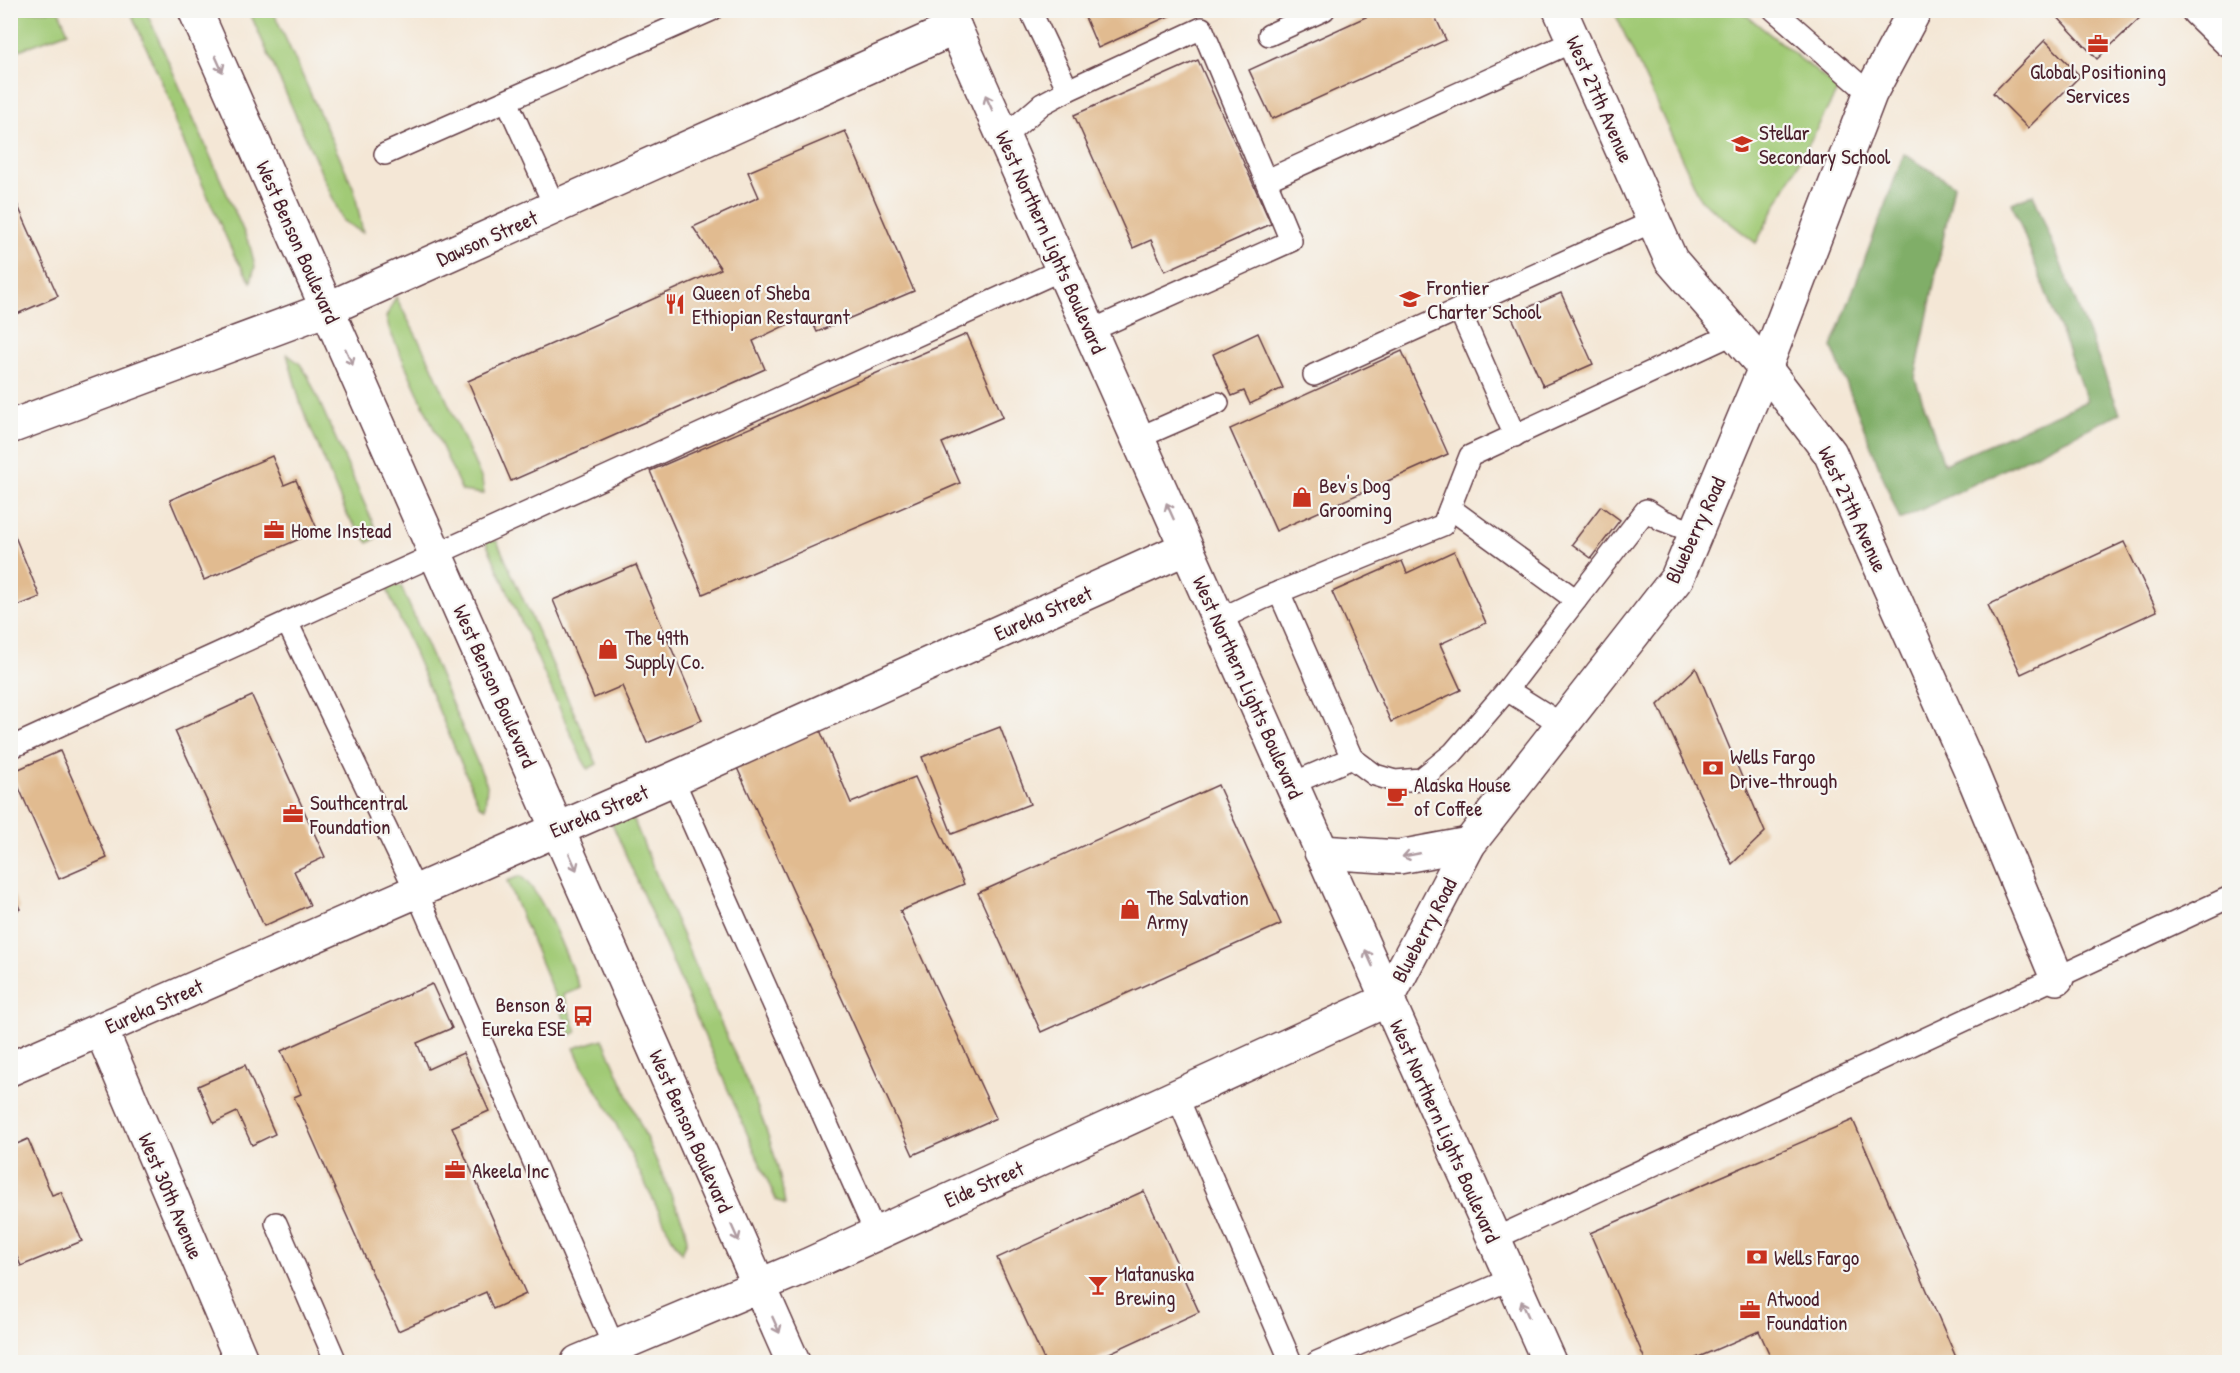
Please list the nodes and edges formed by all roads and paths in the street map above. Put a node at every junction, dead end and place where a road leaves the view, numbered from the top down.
1 (195, 10) edge
2 (712, 10) edge
3 (1030, 10) edge
4 (1324, 10) edge
5 (1560, 10) edge
6 (1774, 10) edge
7 (1916, 10) edge
8 (2198, 10) edge
9 (951, 19) edge
10 (1269, 35) dead end
11 (1574, 41) junction
12 (2229, 41) edge
13 (1068, 90) junction
14 (1870, 94) junction
15 (507, 101) junction
16 (1004, 137) junction
17 (385, 154) dead end
18 (1267, 180) junction
19 (555, 207) junction
20 (1654, 221) junction
21 (1063, 269) junction
22 (327, 309) junction
23 (1459, 309) junction
24 (1090, 331) junction
25 (1735, 333) junction
26 (1765, 368) junction
27 (1314, 375) dead end
28 (1218, 403) dead end
29 (10, 427) edge
30 (1515, 436) junction
31 (1138, 438) junction
32 (1450, 508) junction
33 (1696, 533) junction
34 (1186, 548) junction
35 (436, 555) junction
36 (1279, 592) junction
37 (1575, 600) junction
38 (1218, 620) junction
39 (287, 622) junction
40 (1507, 690) junction
41 (1563, 724) junction
42 (10, 748) edge
43 (1352, 758) junction
44 (674, 779) junction
45 (1291, 784) junction
46 (558, 829) junction
47 (1469, 844) junction
48 (1321, 852) junction
49 (417, 892) junction
50 (2229, 897) edge
51 (2057, 978) junction
52 (1387, 1000) junction
53 (100, 1030) junction
54 (10, 1069) edge
55 (1177, 1096) junction
56 (276, 1223) dead end
57 (876, 1234) junction
58 (1494, 1239) junction
59 (1511, 1279) junction
60 (759, 1287) junction
61 (615, 1347) junction
62 (242, 1362) edge
63 (336, 1362) edge
64 (578, 1362) edge
65 (793, 1362) edge
66 (1291, 1362) edge
67 (1317, 1362) edge
68 (1549, 1362) edge

1 -> 22 street, West Benson Boulevard
2 - 15 lane
3 - 13 lane
4 - 10 lane
5 - 11 street, West 27th Avenue
6 - 14 lane
7 - 14 street, Blueberry Road
8 - 12 street
16 -> 9 street, West Northern Lights Boulevard
9 - 19 street, Dawson Street
11 - 18 lane
11 - 20 street, West 27th Avenue
13 - 16 lane
13 - 18 lane
14 - 26 street, Blueberry Road
15 - 17 lane
15 - 19 lane
16 - 21 street, West Northern Lights Boulevard
18 - 24 lane
19 - 22 street, Dawson Street
20 - 23 lane
20 - 25 street, West 27th Avenue
21 - 24 street, West Northern Lights Boulevard
21 - 35 lane
22 - 29 street, Dawson Street
22 -> 35 street, West Benson Boulevard
23 - 27 lane
23 - 30 lane
24 - 31 street, West Northern Lights Boulevard
25 - 26 street, West 27th Avenue
25 - 30 lane
26 - 33 street, Blueberry Road
26 - 51 street, West 27th Avenue
28 - 31 lane
30 - 32 lane
34 -> 31 street, West Northern Lights Boulevard
32 - 36 lane
32 - 37 lane
33 - 37 lane
33 - 41 street, Blueberry Road
34 - 38 street, West Northern Lights Boulevard
34 - 44 street, Eureka Street
35 - 39 lane
35 - 46 street, West Benson Boulevard
36 - 38 lane
36 - 43 lane
37 - 40 lane
38 - 45 street, West Northern Lights Boulevard
39 - 42 lane
39 - 49 lane
40 - 41 lane
40 - 43 lane
41 - 47 street, Blueberry Road
43 - 45 lane
44 - 46 street, Eureka Street
44 - 57 lane
45 - 48 street, West Northern Lights Boulevard
46 - 49 street, Eureka Street
46 -> 60 street, West Benson Boulevard
47 -> 48 street
47 - 52 street, Blueberry Road
52 -> 48 street, West Northern Lights Boulevard
49 - 53 street, Eureka Street
49 - 61 lane
50 - 51 lane
51 - 58 lane
52 - 55 street, Eide Street
52 - 58 street, West Northern Lights Boulevard
53 - 54 street, Eureka Street
53 - 62 street, West 30th Avenue
55 - 57 street, Eide Street
55 - 66 lane
56 - 63 lane
57 - 60 street, Eide Street
58 - 59 street, West Northern Lights Boulevard
59 - 67 lane
68 -> 59 street, West Northern Lights Boulevard
60 - 61 street, Eide Street
60 -> 65 street, West Benson Boulevard
61 - 64 street, Eide Street

